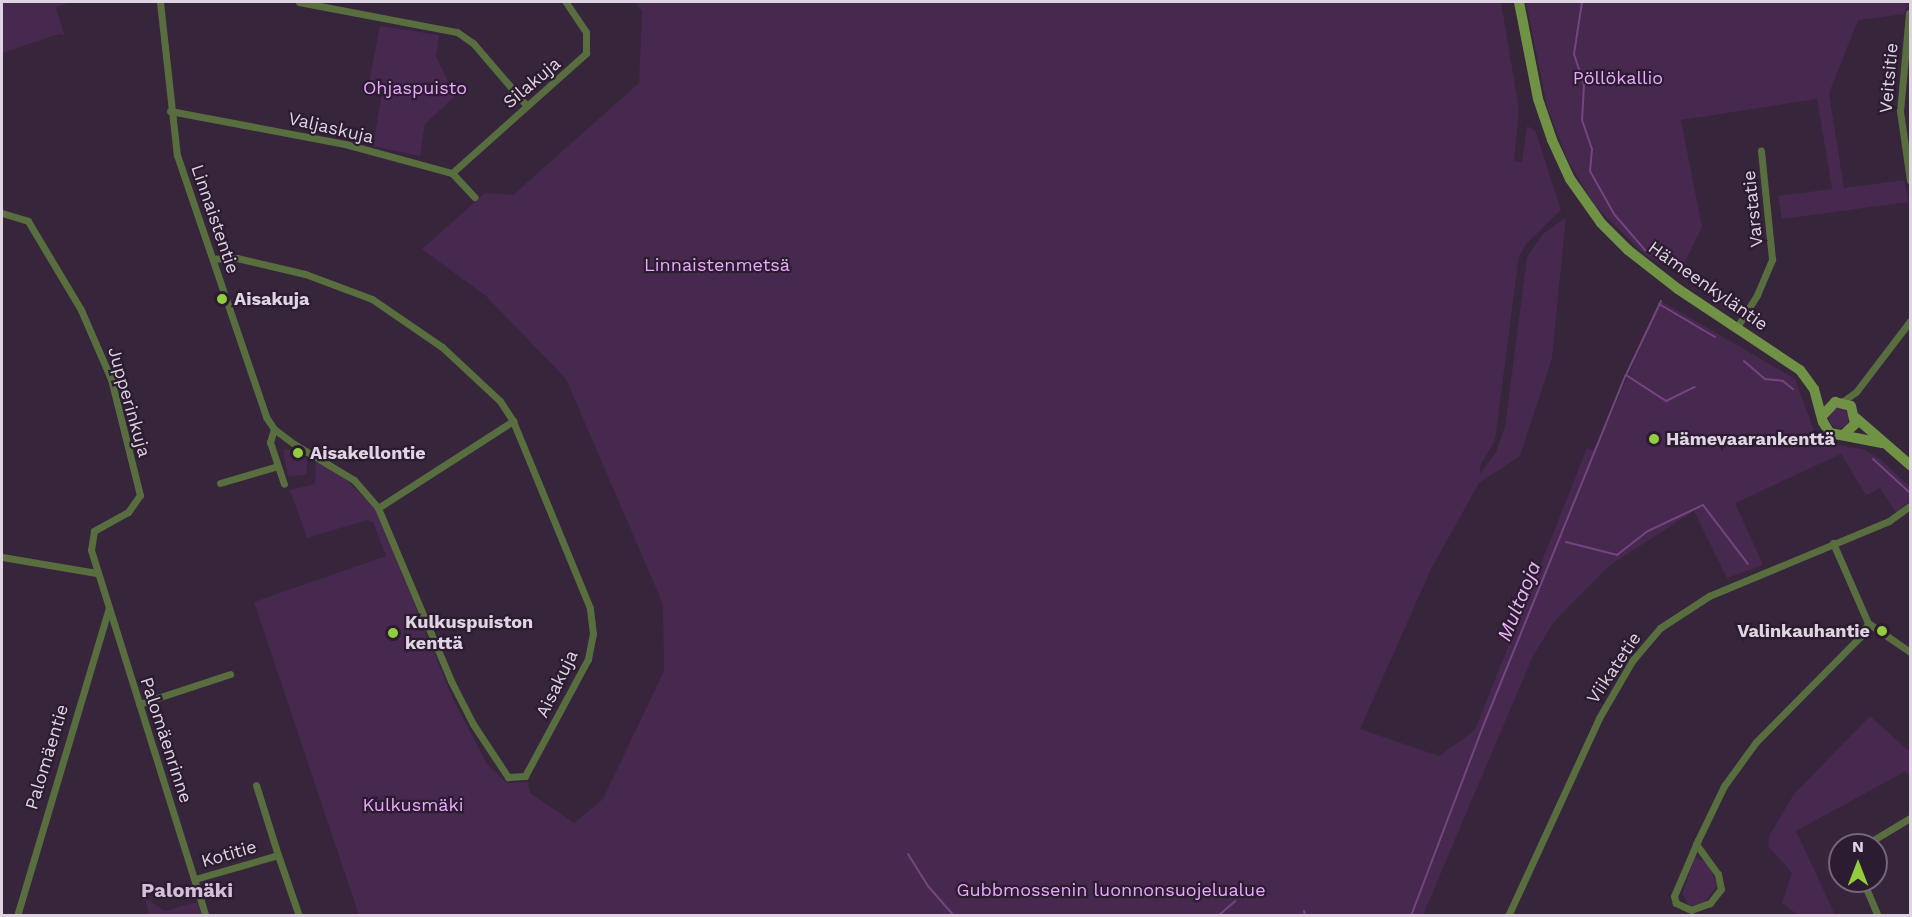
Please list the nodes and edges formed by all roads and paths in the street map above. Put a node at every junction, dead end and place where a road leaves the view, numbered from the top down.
1 (160, 2) edge
2 (299, 2) edge
3 (566, 2) edge
4 (1519, 2) edge
5 (1909, 13) edge
6 (527, 106) junction
7 (171, 111) junction
8 (1761, 151) dead end
9 (452, 173) junction
10 (1911, 180) edge
11 (474, 197) dead end
12 (2, 213) edge
13 (213, 259) junction
14 (1911, 321) edge
15 (1737, 327) junction
16 (1814, 389) junction
17 (1856, 392) junction
18 (1839, 402) junction
19 (1855, 413) junction
20 (1822, 416) junction
21 (513, 421) junction
22 (274, 429) junction
23 (1843, 435) junction
24 (1882, 442) junction
25 (1911, 465) edge
26 (278, 466) junction
27 (220, 483) dead end
28 (284, 484) dead end
29 (1911, 506) edge
30 (378, 508) junction
31 (1833, 543) junction
32 (2, 557) edge
33 (97, 573) junction
34 (109, 608) junction
35 (1868, 623) junction
36 (1911, 652) edge
37 (230, 674) dead end
38 (139, 704) junction
39 (256, 785) dead end
40 (1911, 818) edge
41 (1885, 833) edge
42 (1696, 844) junction
43 (278, 855) junction
44 (195, 879) junction
45 (1868, 893) edge
46 (17, 915) edge
47 (206, 915) edge
48 (299, 915) edge
49 (1508, 915) edge
50 (1878, 915) edge

1 - 7 street, Linnaistentie
2 - 6 street
3 - 6 street, Silakuja
4 - 15 street, Hämeenkyläntie
5 - 10 street, Veitsitie
6 - 9 street, Silakuja
7 - 9 street, Valjaskuja
7 - 13 street, Linnaistentie
8 - 15 street, Varstatie
9 - 11 street
12 - 33 street, Jupperinkuja
13 - 21 street, Aisakuja
13 - 22 street, Linnaistentie
14 - 17 street
15 - 16 street, Hämeenkyläntie
16 - 18 street, Hämeenkyläntie
16 - 20 street, Hämeenkyläntie
17 - 18 street
17 - 19 street
18 - 19 street
18 - 20 street
19 - 23 street
19 - 24 street
20 - 23 street
21 - 30 street
21 - 30 street, Aisakuja
22 - 26 street
22 - 30 street
23 - 24 street
24 - 25 street
26 - 27 street
26 - 28 street
29 - 31 street, Viikatetie
31 - 35 street
31 - 49 street, Viikatetie
32 - 33 street
33 - 34 street, Palomäenrinne
34 - 38 street, Palomäenrinne
34 - 46 street, Palomäentie
35 - 36 street
35 - 42 street
37 - 38 street
38 - 44 street, Palomäenrinne
39 - 43 street
40 - 41 street
42 - 42 street
43 - 44 street, Kotitie
43 - 48 street, Kotitie
44 - 47 street, Palomäenrinne
45 - 50 street

